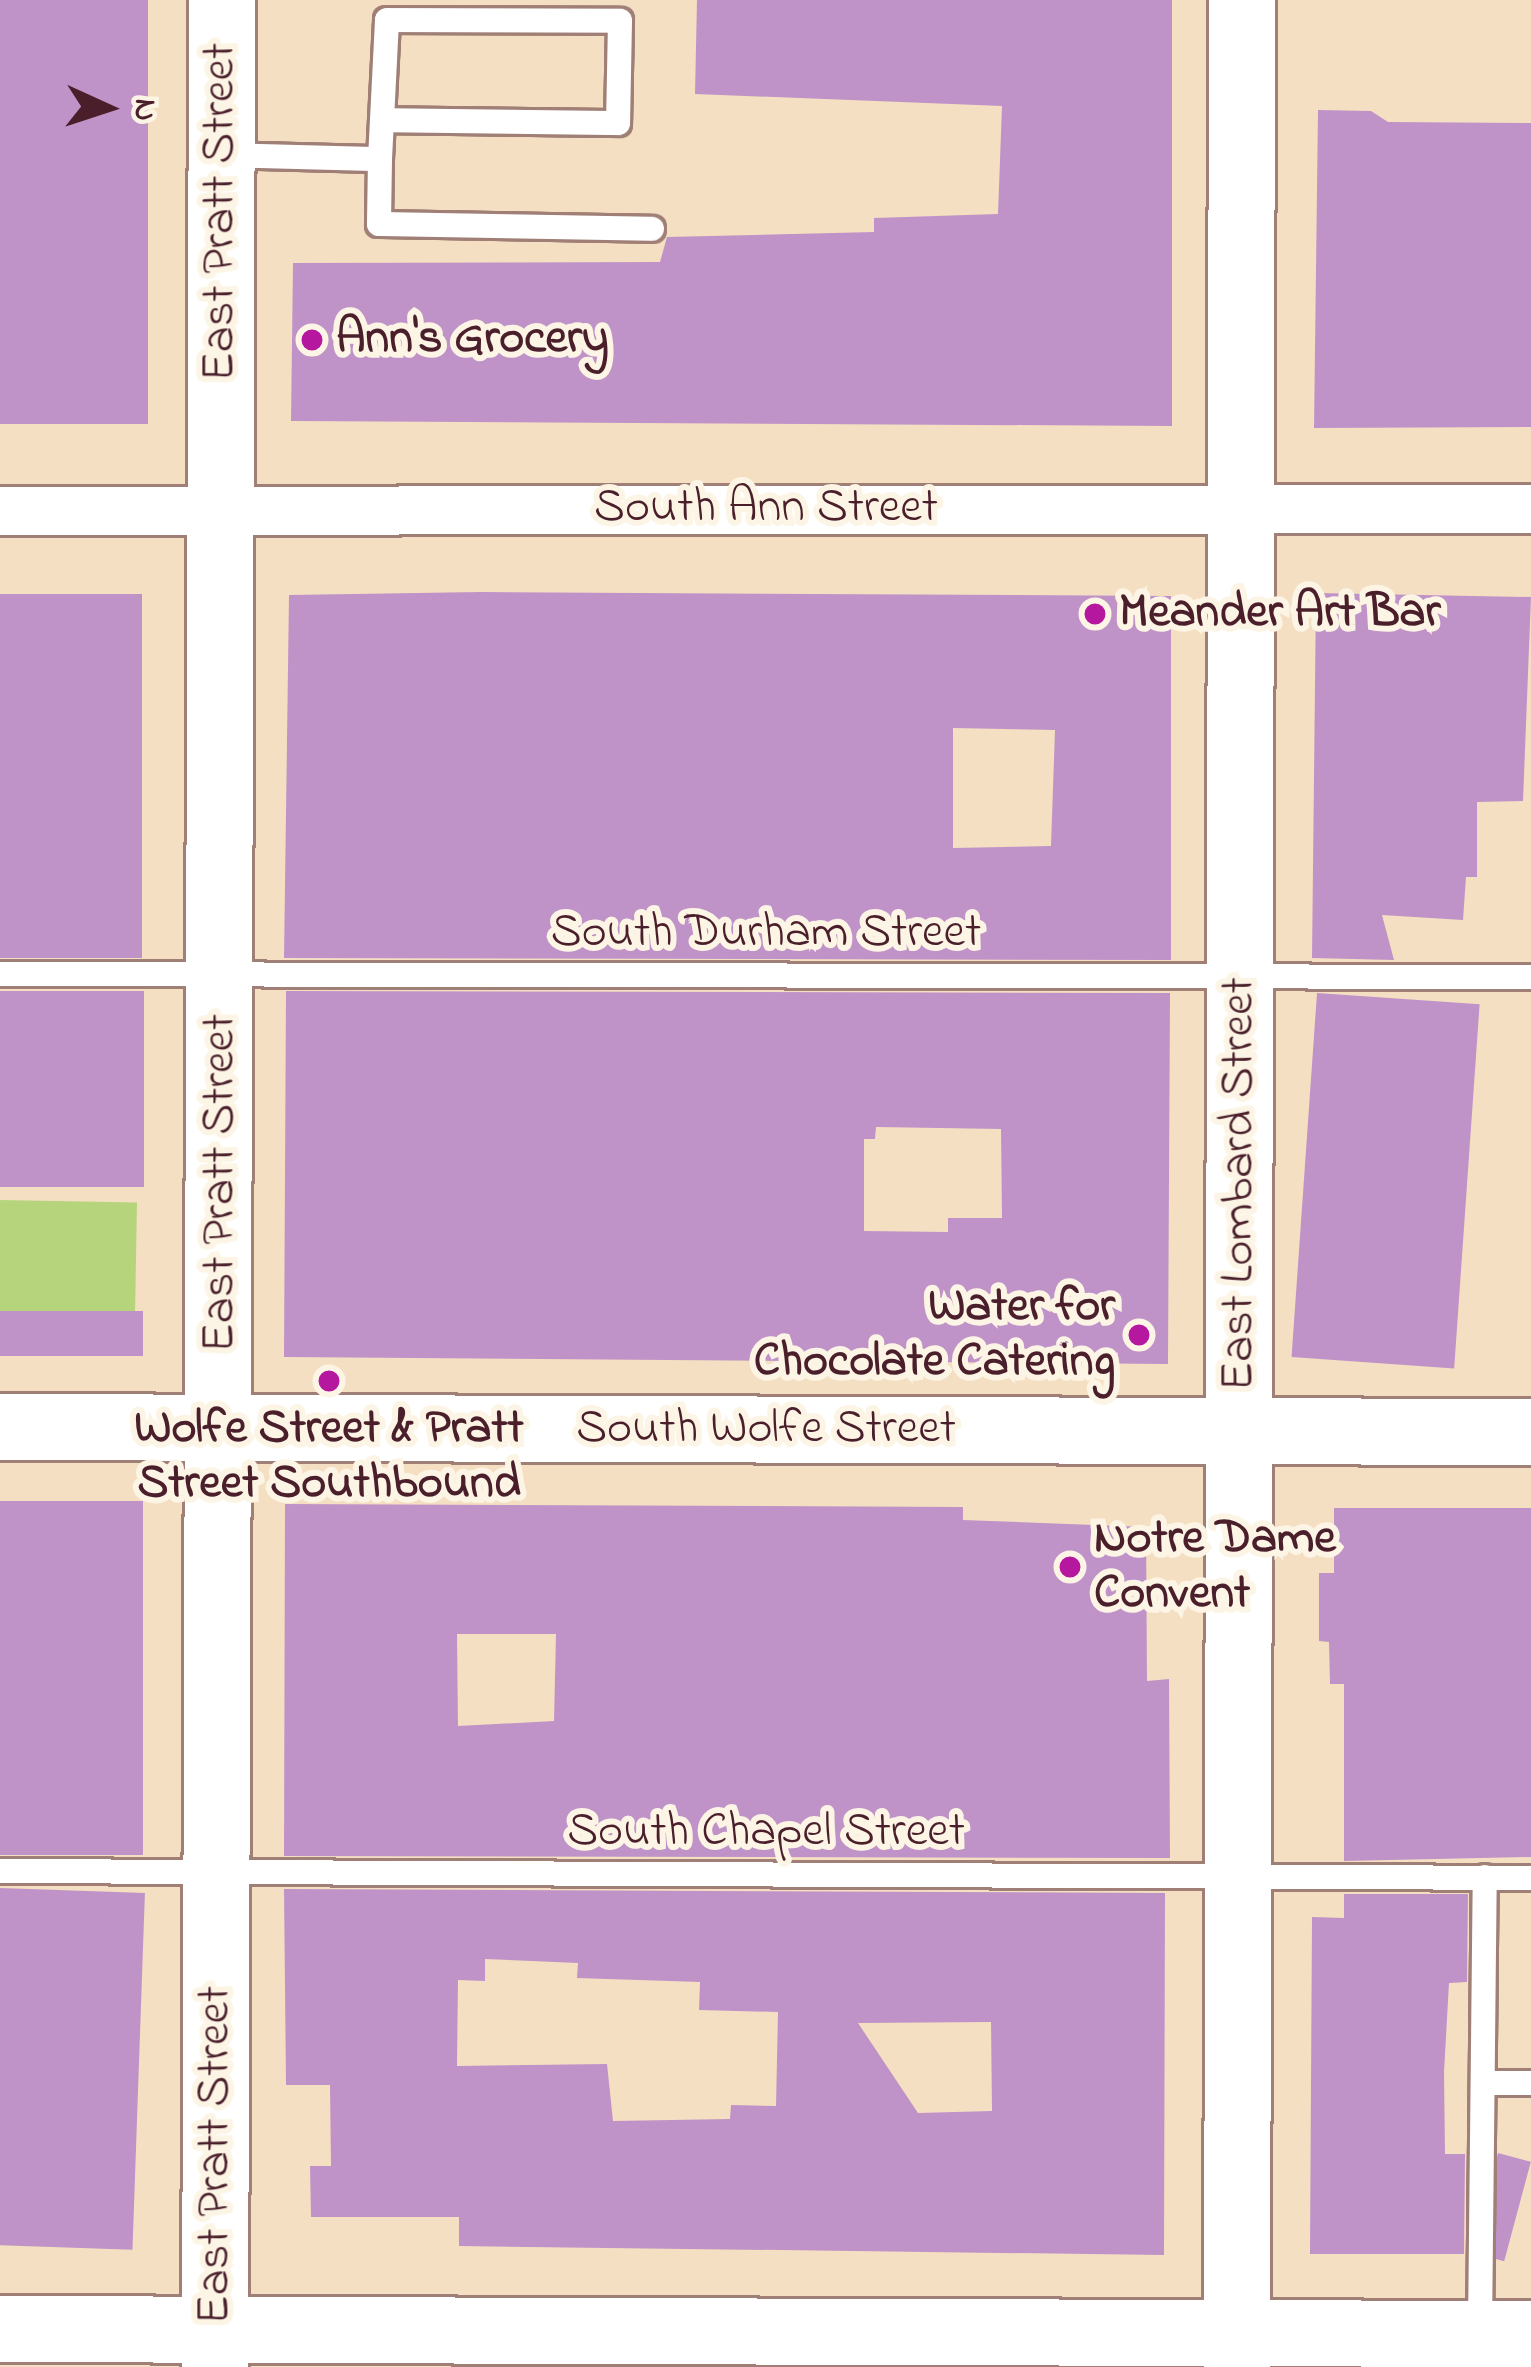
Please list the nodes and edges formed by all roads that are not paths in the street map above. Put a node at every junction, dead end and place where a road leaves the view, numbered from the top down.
1 (222, 0) edge
2 (1242, 0) edge
3 (382, 120) junction
4 (221, 155) junction
5 (380, 159) junction
6 (652, 229) dead end
7 (1241, 507) junction
8 (1531, 509) edge
9 (0, 511) edge
10 (220, 512) junction
11 (0, 974) edge
12 (222, 975) junction
13 (1240, 976) junction
14 (1531, 977) edge
15 (0, 1426) edge
16 (220, 1427) junction
17 (1531, 1432) edge
18 (1239, 1434) junction
19 (0, 1871) edge
20 (218, 1872) junction
21 (1485, 1877) junction
22 (1238, 1878) junction
23 (1531, 1878) edge
24 (1485, 2083) junction
25 (1531, 2083) edge
26 (0, 2329) edge
27 (1510, 2342) edge
28 (215, 2348) edge
29 (909, 2349) edge
30 (1237, 2349) edge

1 - 4 main road, East Pratt Street
2 - 7 main road, East Lombard Street
3 - 3 lane
3 - 5 lane
4 - 5 lane
4 - 10 main road, East Pratt Street
5 - 6 lane
7 - 8 street, South Ann Street
7 - 10 street, South Ann Street
7 - 13 main road, East Lombard Street
9 - 10 street, South Ann Street
10 - 12 main road, East Pratt Street
11 - 12 lane, South Durham Street
12 - 13 lane, South Durham Street
12 - 16 main road, East Pratt Street
13 - 14 lane, South Durham Street
13 - 18 main road, East Lombard Street
15 - 16 main road, South Wolfe Street
16 - 18 main road, South Wolfe Street
16 - 20 main road, East Pratt Street
17 - 18 main road, South Wolfe Street
18 - 22 main road, East Lombard Street
19 - 20 lane, South Chapel Street
20 - 22 lane, South Chapel Street
20 - 28 main road, East Pratt Street
21 - 22 lane, South Chapel Street
21 - 23 lane, South Chapel Street
21 - 24 lane
22 - 30 main road, East Lombard Street
24 - 25 lane
24 - 27 lane
26 - 28 main road
27 - 30 main road
28 - 29 main road
29 - 30 main road

